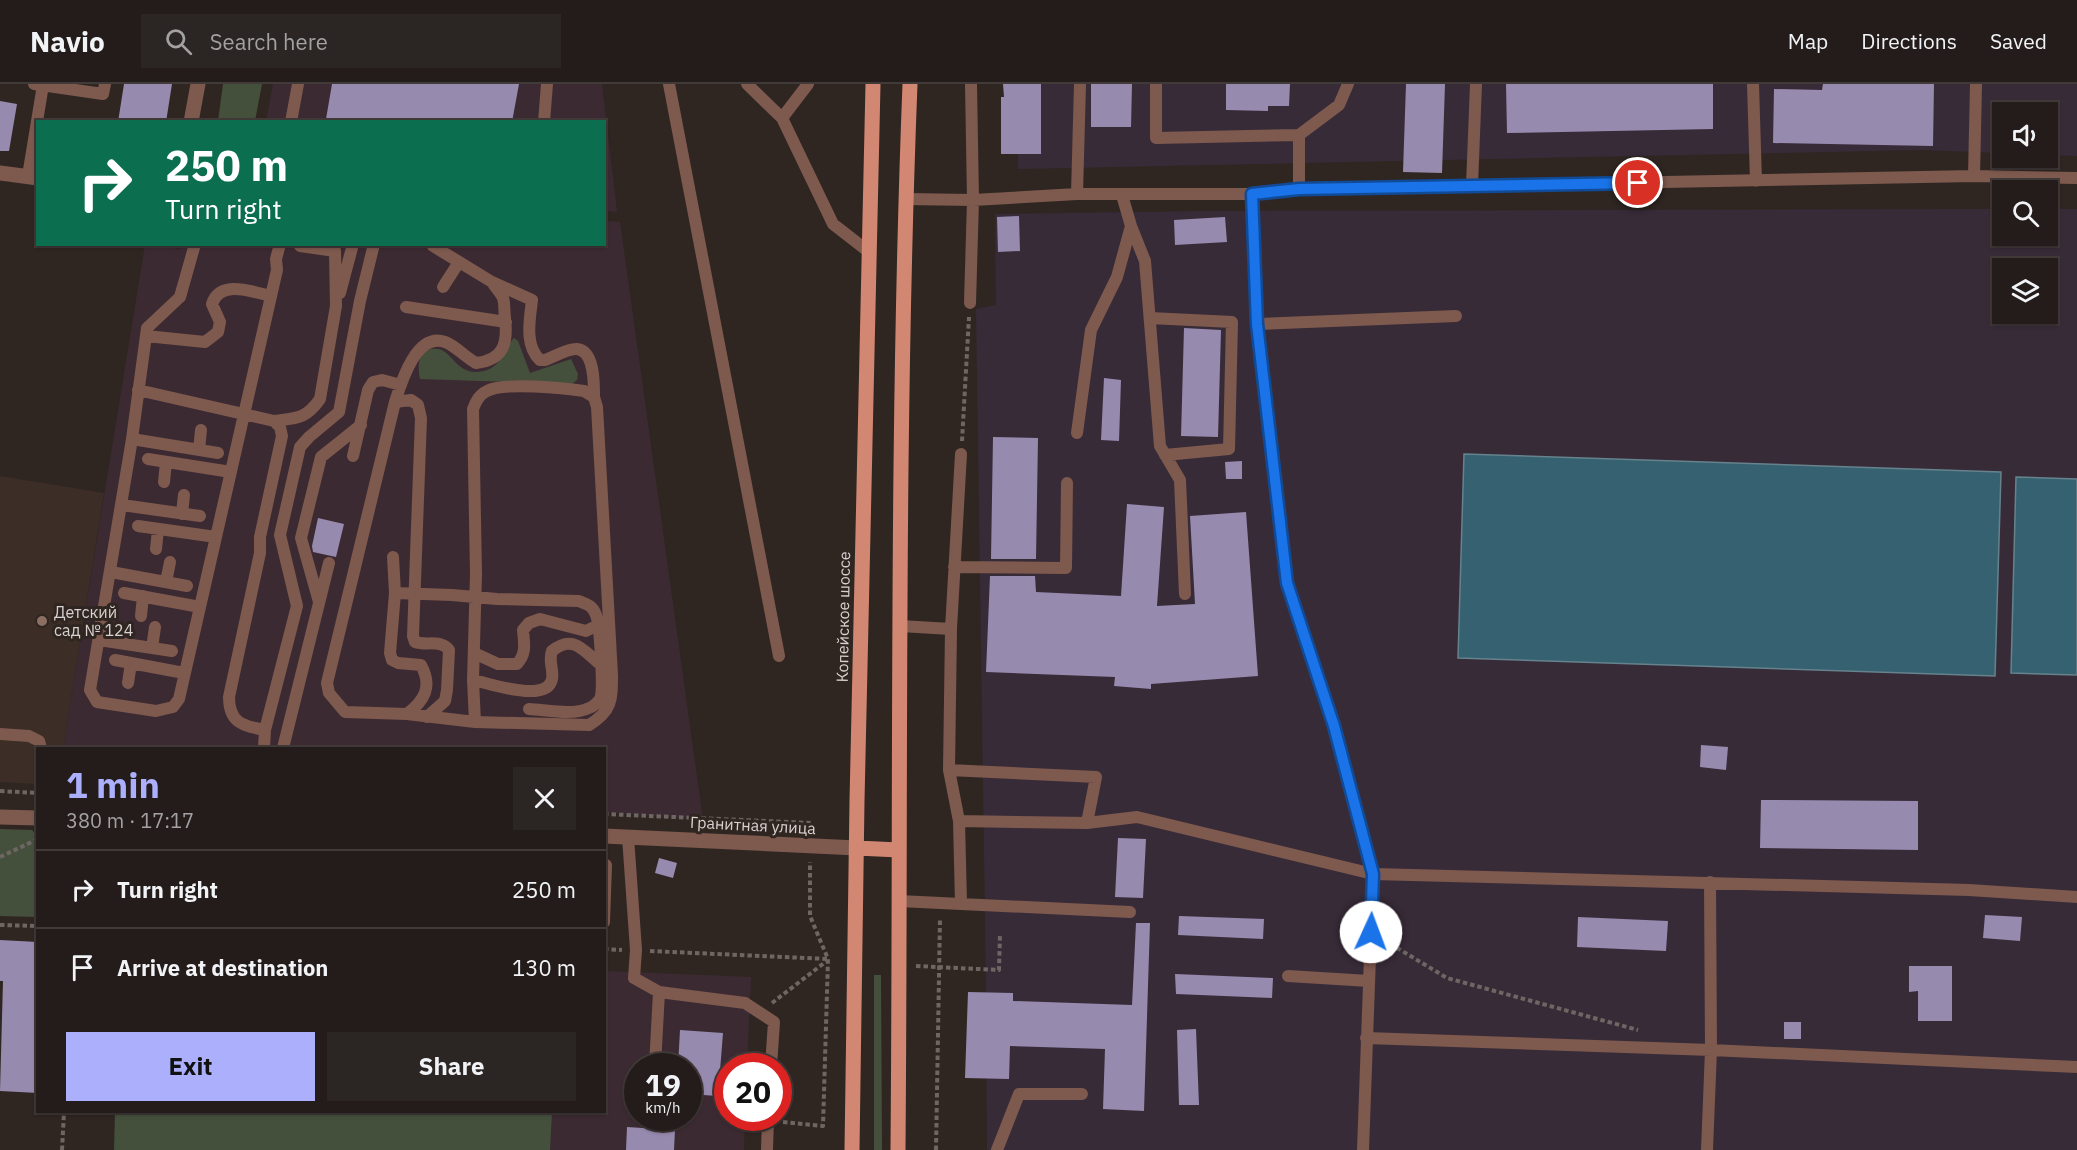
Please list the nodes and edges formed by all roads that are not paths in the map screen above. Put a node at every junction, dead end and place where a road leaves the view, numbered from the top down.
1 (105, 84) edge
2 (198, 84) edge
3 (298, 84) edge
4 (547, 84) edge
5 (669, 84) edge
6 (747, 84) edge
7 (808, 84) edge
8 (873, 84) edge
9 (909, 84) edge
10 (971, 84) edge
11 (1080, 84) edge
12 (1156, 84) edge
13 (1348, 84) edge
14 (1476, 84) edge
15 (1753, 84) edge
16 (1976, 84) edge
17 (38, 85) edge
18 (783, 118) junction
19 (36, 120) edge
20 (191, 120) edge
21 (291, 120) edge
22 (544, 120) edge
23 (36, 122) edge
24 (1299, 135) junction
25 (0, 172) edge
26 (1974, 176) junction
27 (33, 177) edge
28 (2077, 178) edge
29 (1756, 181) junction
30 (1472, 186) junction
31 (1299, 189) junction
32 (1077, 194) junction
33 (1252, 194) junction
34 (1122, 195) junction
35 (905, 198) junction
36 (973, 200) junction
37 (1131, 226) junction
38 (194, 246) edge
39 (279, 246) edge
40 (300, 246) edge
41 (352, 246) edge
42 (374, 246) edge
43 (434, 246) dead end
44 (869, 252) junction
45 (459, 262) junction
46 (492, 282) junction
47 (443, 287) dead end
48 (272, 296) junction
49 (970, 303) road end
50 (336, 306) junction
51 (406, 307) dead end
52 (1456, 316) dead end
53 (1150, 318) junction
54 (506, 322) junction
55 (1257, 324) junction
56 (146, 336) junction
57 (401, 385) junction
58 (138, 390) junction
59 (594, 397) junction
60 (395, 402) junction
61 (244, 413) junction
62 (274, 421) junction
63 (361, 425) junction
64 (201, 430) dead end
65 (1077, 433) dead end
66 (132, 439) junction
67 (199, 450) junction
68 (218, 453) dead end
69 (961, 454) road end
70 (1165, 455) junction
71 (353, 456) dead end
72 (148, 459) dead end
73 (166, 462) junction
74 (231, 472) junction
75 (164, 482) dead end
76 (1067, 483) dead end
77 (184, 495) dead end
78 (122, 505) junction
79 (182, 514) junction
80 (200, 516) dead end
81 (138, 526) dead end
82 (158, 529) junction
83 (216, 537) junction
84 (156, 549) dead end
85 (393, 557) dead end
86 (170, 562) dead end
87 (329, 563) dead end
88 (954, 567) junction
89 (111, 572) junction
90 (166, 582) junction
91 (187, 586) dead end
92 (395, 592) junction
93 (124, 593) dead end
94 (416, 593) junction
95 (1185, 594) dead end
96 (143, 596) junction
97 (476, 597) junction
98 (320, 602) junction
99 (200, 607) junction
100 (141, 616) dead end
101 (598, 625) junction
102 (900, 626) junction
103 (155, 627) dead end
104 (951, 628) junction
105 (99, 640) junction
106 (152, 648) junction
107 (172, 651) dead end
108 (474, 653) junction
109 (779, 656) dead end
110 (115, 660) dead end
111 (131, 663) junction
112 (600, 664) junction
113 (184, 674) junction
114 (473, 680) junction
115 (128, 683) dead end
116 (529, 709) dead end
117 (407, 714) junction
118 (426, 717) junction
119 (475, 722) junction
120 (265, 730) junction
121 (0, 734) edge
122 (41, 747) edge
123 (264, 747) edge
124 (283, 747) edge
125 (950, 770) junction
126 (0, 817) edge
127 (36, 818) edge
128 (959, 821) junction
129 (1087, 823) junction
130 (606, 836) edge
131 (628, 837) junction
132 (857, 848) junction
133 (899, 850) junction
134 (1373, 874) junction
135 (1710, 882) junction
136 (2077, 897) edge
137 (899, 901) junction
138 (961, 903) junction
139 (1130, 912) dead end
140 (1288, 975) dead end
141 (1369, 981) junction
142 (659, 992) junction
143 (1366, 1038) junction
144 (1711, 1050) junction
145 (656, 1053) edge
146 (772, 1053) edge
147 (2077, 1067) edge
148 (1082, 1094) dead end
149 (768, 1131) edge
150 (767, 1150) edge
151 (852, 1150) edge
152 (898, 1150) edge
153 (997, 1150) edge
154 (1363, 1150) edge
155 (1707, 1150) edge

1 - 17 lane
2 - 20 street
3 - 21 lane
4 - 22 lane
5 - 109 lane
6 - 18 lane
7 - 18 lane
8 - 44 main road, Копейское шоссе
9 - 35 main road
10 - 36 lane
11 - 32 lane
12 - 24 lane
13 - 24 lane
14 - 30 lane
15 - 29 lane
16 - 26 lane
17 - 19 lane
18 - 44 lane
23 - 27 lane
24 - 31 lane
25 - 27 street
26 - 28 lane
26 - 29 lane
29 - 30 lane
30 - 31 lane
31 - 33 lane
32 - 34 lane
32 - 36 lane
33 - 34 lane
33 - 55 lane
34 - 37 lane
35 - 36 lane
35 - 102 main road
36 - 49 lane
37 - 53 lane
37 - 65 lane
38 - 56 lane
39 - 48 lane
40 - 50 lane
41 - 50 lane
42 - 120 lane
43 - 45 lane
44 - 132 main road, Копейское шоссе
45 - 46 lane
45 - 47 lane
46 - 54 lane
46 - 59 lane
48 - 56 lane
48 - 61 lane
50 - 62 lane
51 - 54 lane
52 - 55 lane
53 - 70 lane
53 - 70 lane
54 - 57 lane
55 - 134 lane
56 - 58 lane
57 - 60 lane
57 - 63 lane
58 - 61 lane
58 - 66 lane
59 - 97 lane
59 - 119 lane
60 - 94 lane
60 - 117 lane
61 - 62 lane
61 - 74 lane
62 - 120 lane
63 - 71 lane
63 - 98 lane
64 - 67 lane
66 - 67 lane
66 - 78 lane
67 - 68 lane
69 - 88 lane
70 - 95 lane
72 - 73 lane
73 - 74 lane
73 - 75 lane
74 - 83 lane
76 - 88 lane
77 - 79 lane
78 - 79 lane
78 - 89 lane
79 - 80 lane
81 - 82 lane
82 - 83 lane
82 - 84 lane
83 - 99 lane
85 - 92 lane
86 - 90 lane
87 - 98 lane
88 - 104 lane
89 - 90 lane
89 - 105 lane
90 - 91 lane
92 - 94 lane
92 - 117 lane
93 - 96 lane
94 - 97 lane
94 - 118 lane
96 - 99 lane
96 - 100 lane
97 - 101 lane
97 - 108 lane
98 - 124 lane
99 - 113 lane
101 - 108 lane
101 - 112 lane
102 - 104 lane
102 - 133 main road
103 - 106 lane
104 - 125 lane
105 - 106 lane
105 - 113 lane
106 - 107 lane
108 - 114 lane
110 - 111 lane
111 - 113 lane
111 - 115 lane
112 - 114 lane
112 - 116 lane
114 - 119 lane
117 - 118 lane
118 - 119 lane
120 - 123 lane
121 - 122 lane
125 - 128 lane
125 - 129 lane
126 - 127 street
128 - 129 lane
128 - 138 lane
129 - 134 lane
130 - 131 street, Гранитная улица
131 - 132 street, Гранитная улица
131 - 142 lane
132 - 133 main road, Гранитная улица
132 - 151 main road, Копейское шоссе
133 - 137 main road
134 - 135 lane
134 - 141 lane
135 - 136 lane
135 - 144 lane
137 - 138 lane
137 - 152 main road
138 - 139 lane
140 - 141 lane
141 - 143 lane
142 - 145 lane
142 - 146 lane
143 - 144 lane
143 - 154 lane
144 - 147 lane
144 - 155 lane
148 - 153 lane
149 - 150 lane

